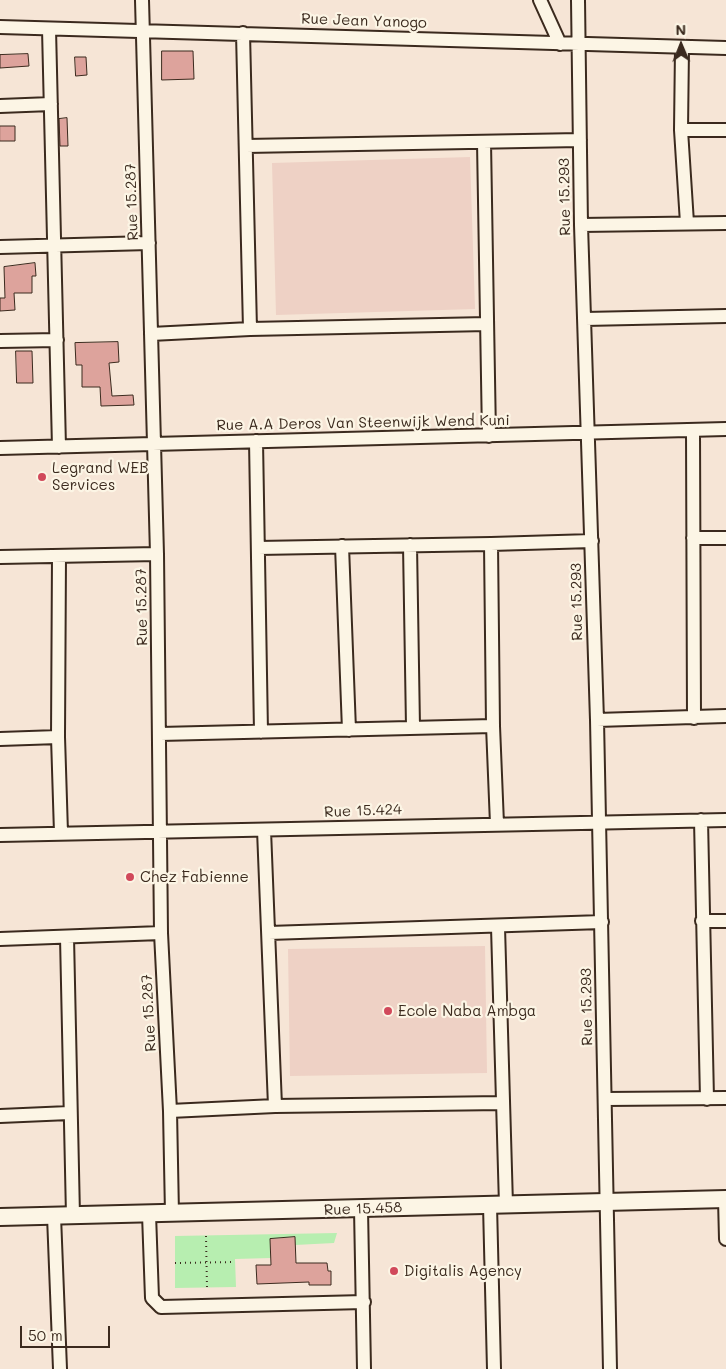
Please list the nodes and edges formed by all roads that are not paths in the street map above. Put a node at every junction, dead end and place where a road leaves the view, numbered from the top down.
1 (142, 0) edge
2 (540, 0) edge
3 (578, 0) edge
4 (0, 27) edge
5 (49, 29) junction
6 (143, 31) junction
7 (244, 33) junction
8 (560, 44) junction
9 (579, 45) junction
10 (682, 48) junction
11 (726, 48) edge
12 (51, 104) junction
13 (0, 106) edge
14 (681, 130) junction
15 (726, 130) edge
16 (580, 140) junction
17 (484, 142) junction
18 (246, 146) junction
19 (726, 222) edge
20 (687, 223) junction
21 (581, 225) junction
22 (149, 243) junction
23 (54, 246) junction
24 (0, 247) edge
25 (726, 316) edge
26 (585, 319) junction
27 (487, 324) junction
28 (250, 329) junction
29 (151, 334) junction
30 (57, 340) junction
31 (0, 341) edge
32 (726, 429) edge
33 (693, 430) junction
34 (589, 433) junction
35 (489, 436) junction
36 (256, 441) junction
37 (154, 444) junction
38 (59, 446) junction
39 (0, 448) edge
40 (694, 538) junction
41 (726, 538) edge
42 (592, 540) junction
43 (491, 544) junction
44 (410, 545) junction
45 (342, 546) junction
46 (258, 548) junction
47 (157, 554) junction
48 (59, 556) junction
49 (0, 557) edge
50 (726, 716) edge
51 (694, 718) junction
52 (597, 720) junction
53 (493, 726) junction
54 (413, 727) junction
55 (349, 730) junction
56 (261, 732) junction
57 (160, 734) junction
58 (58, 737) junction
59 (0, 739) edge
60 (701, 820) junction
61 (726, 820) edge
62 (598, 822) junction
63 (497, 824) junction
64 (264, 830) junction
65 (160, 831) junction
66 (62, 833) junction
67 (0, 835) edge
68 (702, 921) junction
69 (726, 921) edge
70 (602, 922) junction
71 (498, 927) junction
72 (161, 933) junction
73 (269, 933) junction
74 (67, 937) junction
75 (0, 938) edge
76 (707, 1098) junction
77 (726, 1098) edge
78 (606, 1099) junction
79 (502, 1103) junction
80 (275, 1106) junction
81 (170, 1111) junction
82 (69, 1113) junction
83 (0, 1116) edge
84 (726, 1199) edge
85 (608, 1203) junction
86 (498, 1205) junction
87 (361, 1209) junction
88 (149, 1214) junction
89 (172, 1214) junction
90 (54, 1216) junction
91 (73, 1216) junction
92 (0, 1217) edge
93 (726, 1239) edge
94 (364, 1302) junction
95 (60, 1369) edge
96 (364, 1369) edge
97 (494, 1369) edge
98 (610, 1369) edge

1 - 6 street, Rue 15.287
2 - 8 street
3 - 9 street, Rue 15.293
4 - 5 street, Rue Jean Yanogo
5 - 6 street, Rue Jean Yanogo
5 - 12 street
6 - 7 street, Rue Jean Yanogo
6 - 22 street, Rue 15.287
7 - 8 street, Rue Jean Yanogo
7 - 18 street
8 - 9 street, Rue Jean Yanogo
9 - 10 street, Rue Jean Yanogo
9 - 16 street, Rue 15.293
10 - 11 street, Rue Jean Yanogo
10 - 14 street
12 - 13 street
12 - 23 street
14 - 15 street
14 - 20 street
16 - 17 street
16 - 21 street, Rue 15.293
17 - 18 street
17 - 27 street
18 - 28 street
19 - 20 street
20 - 21 street
21 - 26 street, Rue 15.293
22 - 23 street
22 - 29 street, Rue 15.287
23 - 24 street
23 - 30 street
25 - 26 street
26 - 34 street, Rue 15.293
27 - 28 street
27 - 35 street
28 - 29 street
29 - 37 street, Rue 15.287
30 - 31 street
30 - 38 street
32 - 33 street, Rue A.A Deros Van Steenwijk Wend Kuni
33 - 34 street, Rue A.A Deros Van Steenwijk Wend Kuni
33 - 40 street
34 - 35 street, Rue A.A Deros Van Steenwijk Wend Kuni
34 - 42 street, Rue 15.293
35 - 36 street, Rue A.A Deros Van Steenwijk Wend Kuni
36 - 37 street, Rue A.A Deros Van Steenwijk Wend Kuni
36 - 46 street
37 - 38 street, Rue A.A Deros Van Steenwijk Wend Kuni
37 - 47 street, Rue 15.287
38 - 39 street, Rue A.A Deros Van Steenwijk Wend Kuni
40 - 41 street
40 - 51 street
42 - 43 street
42 - 52 street, Rue 15.293
43 - 44 street
43 - 53 street
44 - 45 street
44 - 54 street
45 - 46 street
45 - 55 street
46 - 56 street
47 - 48 street
47 - 57 street, Rue 15.287
48 - 49 street
48 - 58 street
50 - 51 street
51 - 52 street
52 - 62 street, Rue 15.293
53 - 54 street
53 - 63 street
54 - 55 street
55 - 56 street
56 - 57 street
57 - 65 street, Rue 15.287
58 - 59 street
58 - 66 street
60 - 61 street, Rue 15.424
60 - 62 street, Rue 15.424
60 - 68 street
62 - 63 street, Rue 15.424
62 - 70 street, Rue 15.293
63 - 64 street, Rue 15.424
64 - 65 street, Rue 15.424
64 - 73 street
65 - 66 street, Rue 15.424
65 - 72 street, Rue 15.287
66 - 67 street, Rue 15.424
68 - 69 street
68 - 76 street
70 - 71 street
70 - 78 street, Rue 15.293
71 - 73 street
71 - 79 street
72 - 74 street
72 - 81 street, Rue 15.287
73 - 80 street
74 - 75 street
74 - 82 street
76 - 77 street
76 - 78 street
78 - 85 street, Rue 15.293
79 - 80 street
79 - 86 street
80 - 81 street
81 - 89 street, Rue 15.287
82 - 83 street
82 - 91 street
84 - 85 main road, Rue 15.458
84 - 93 street
85 - 86 main road, Rue 15.458
85 - 98 street, Rue 15.293
86 - 87 main road, Rue 15.458
86 - 97 street
87 - 89 main road, Rue 15.458
87 - 94 street
88 - 89 main road, Rue 15.458
88 - 91 main road, Rue 15.458
88 - 94 street
90 - 91 main road, Rue 15.458
90 - 92 main road, Rue 15.458
90 - 95 street
94 - 96 street

